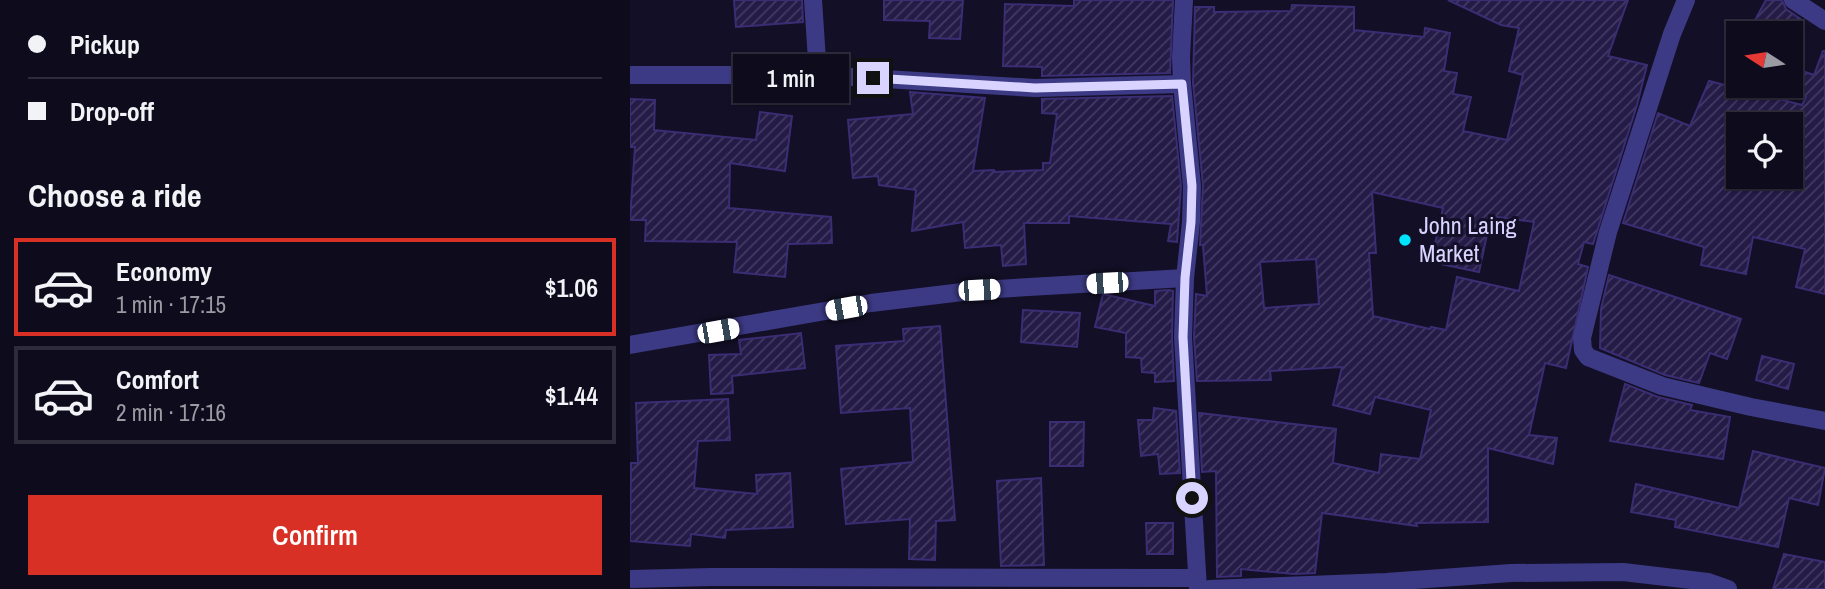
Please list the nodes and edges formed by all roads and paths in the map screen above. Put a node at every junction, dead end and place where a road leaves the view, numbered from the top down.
1 (813, 0) edge
2 (1184, 0) edge
3 (1686, 0) edge
4 (1793, 0) edge
5 (1825, 21) edge
6 (630, 75) edge
7 (818, 75) junction
8 (1182, 84) junction
9 (1185, 278) junction
10 (630, 345) edge
11 (1825, 421) edge
12 (630, 579) edge
13 (1201, 585) edge
14 (1728, 589) edge

1 - 7 street
2 - 8 street
3 - 11 street
4 - 5 street
6 - 7 street
7 - 8 street
8 - 9 street
9 - 10 street
9 - 13 street
12 - 13 street
13 - 14 street

